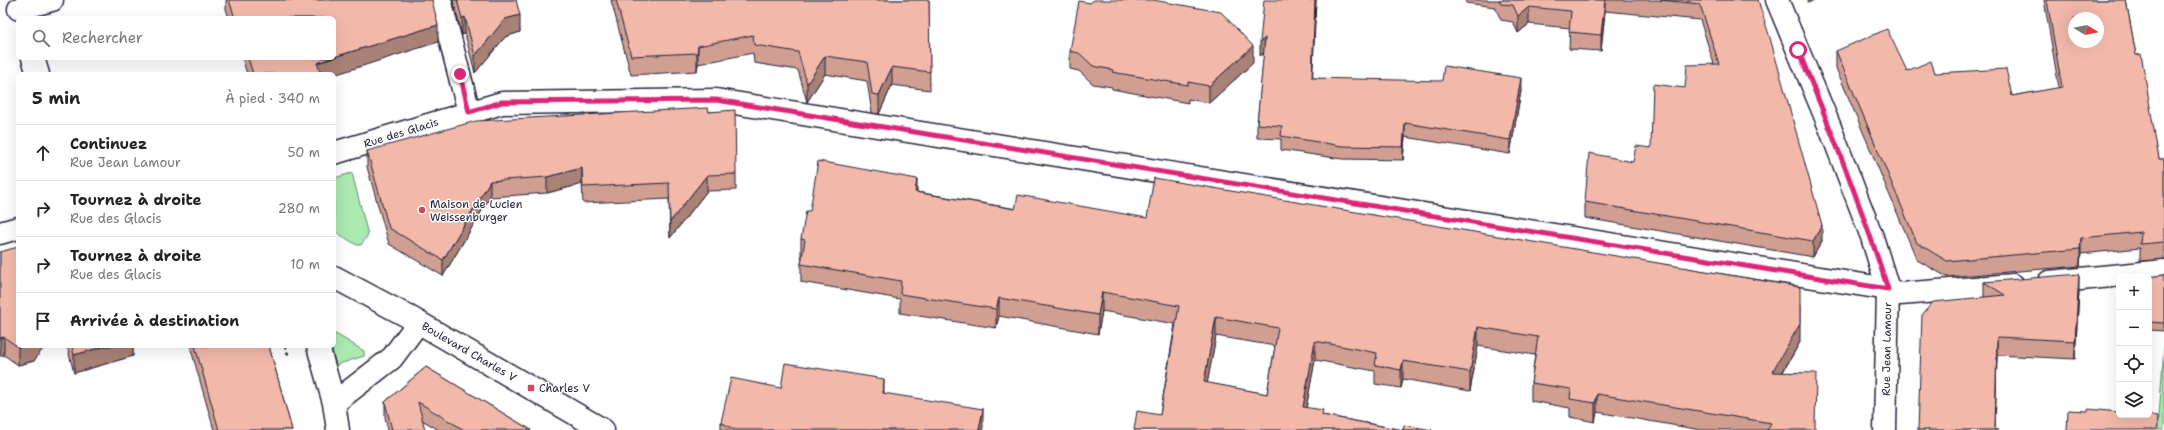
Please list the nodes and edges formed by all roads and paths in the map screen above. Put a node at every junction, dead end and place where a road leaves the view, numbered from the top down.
1 (52, 0) edge
2 (440, 0) edge
3 (1777, 0) edge
4 (19, 9) edge
5 (34, 60) edge
6 (37, 72) edge
7 (469, 112) junction
8 (336, 152) edge
9 (16, 229) edge
10 (0, 233) edge
11 (2164, 271) edge
12 (336, 278) edge
13 (1888, 289) junction
14 (418, 323) junction
15 (319, 348) edge
16 (334, 403) junction
17 (338, 430) edge
18 (603, 430) edge
19 (1885, 430) edge

1 - 4 street
2 - 7 street
3 - 13 street, Rue Jean Lamour
5 - 6 street
7 - 8 street, Rue des Glacis
7 - 13 street, Rue des Glacis
9 - 10 street
11 - 13 street, Rue des Glacis
12 - 14 street, Boulevard Charles V
13 - 19 street, Rue Jean Lamour
14 - 16 street
14 - 18 street, Boulevard Charles V
15 - 16 street
16 - 17 street

